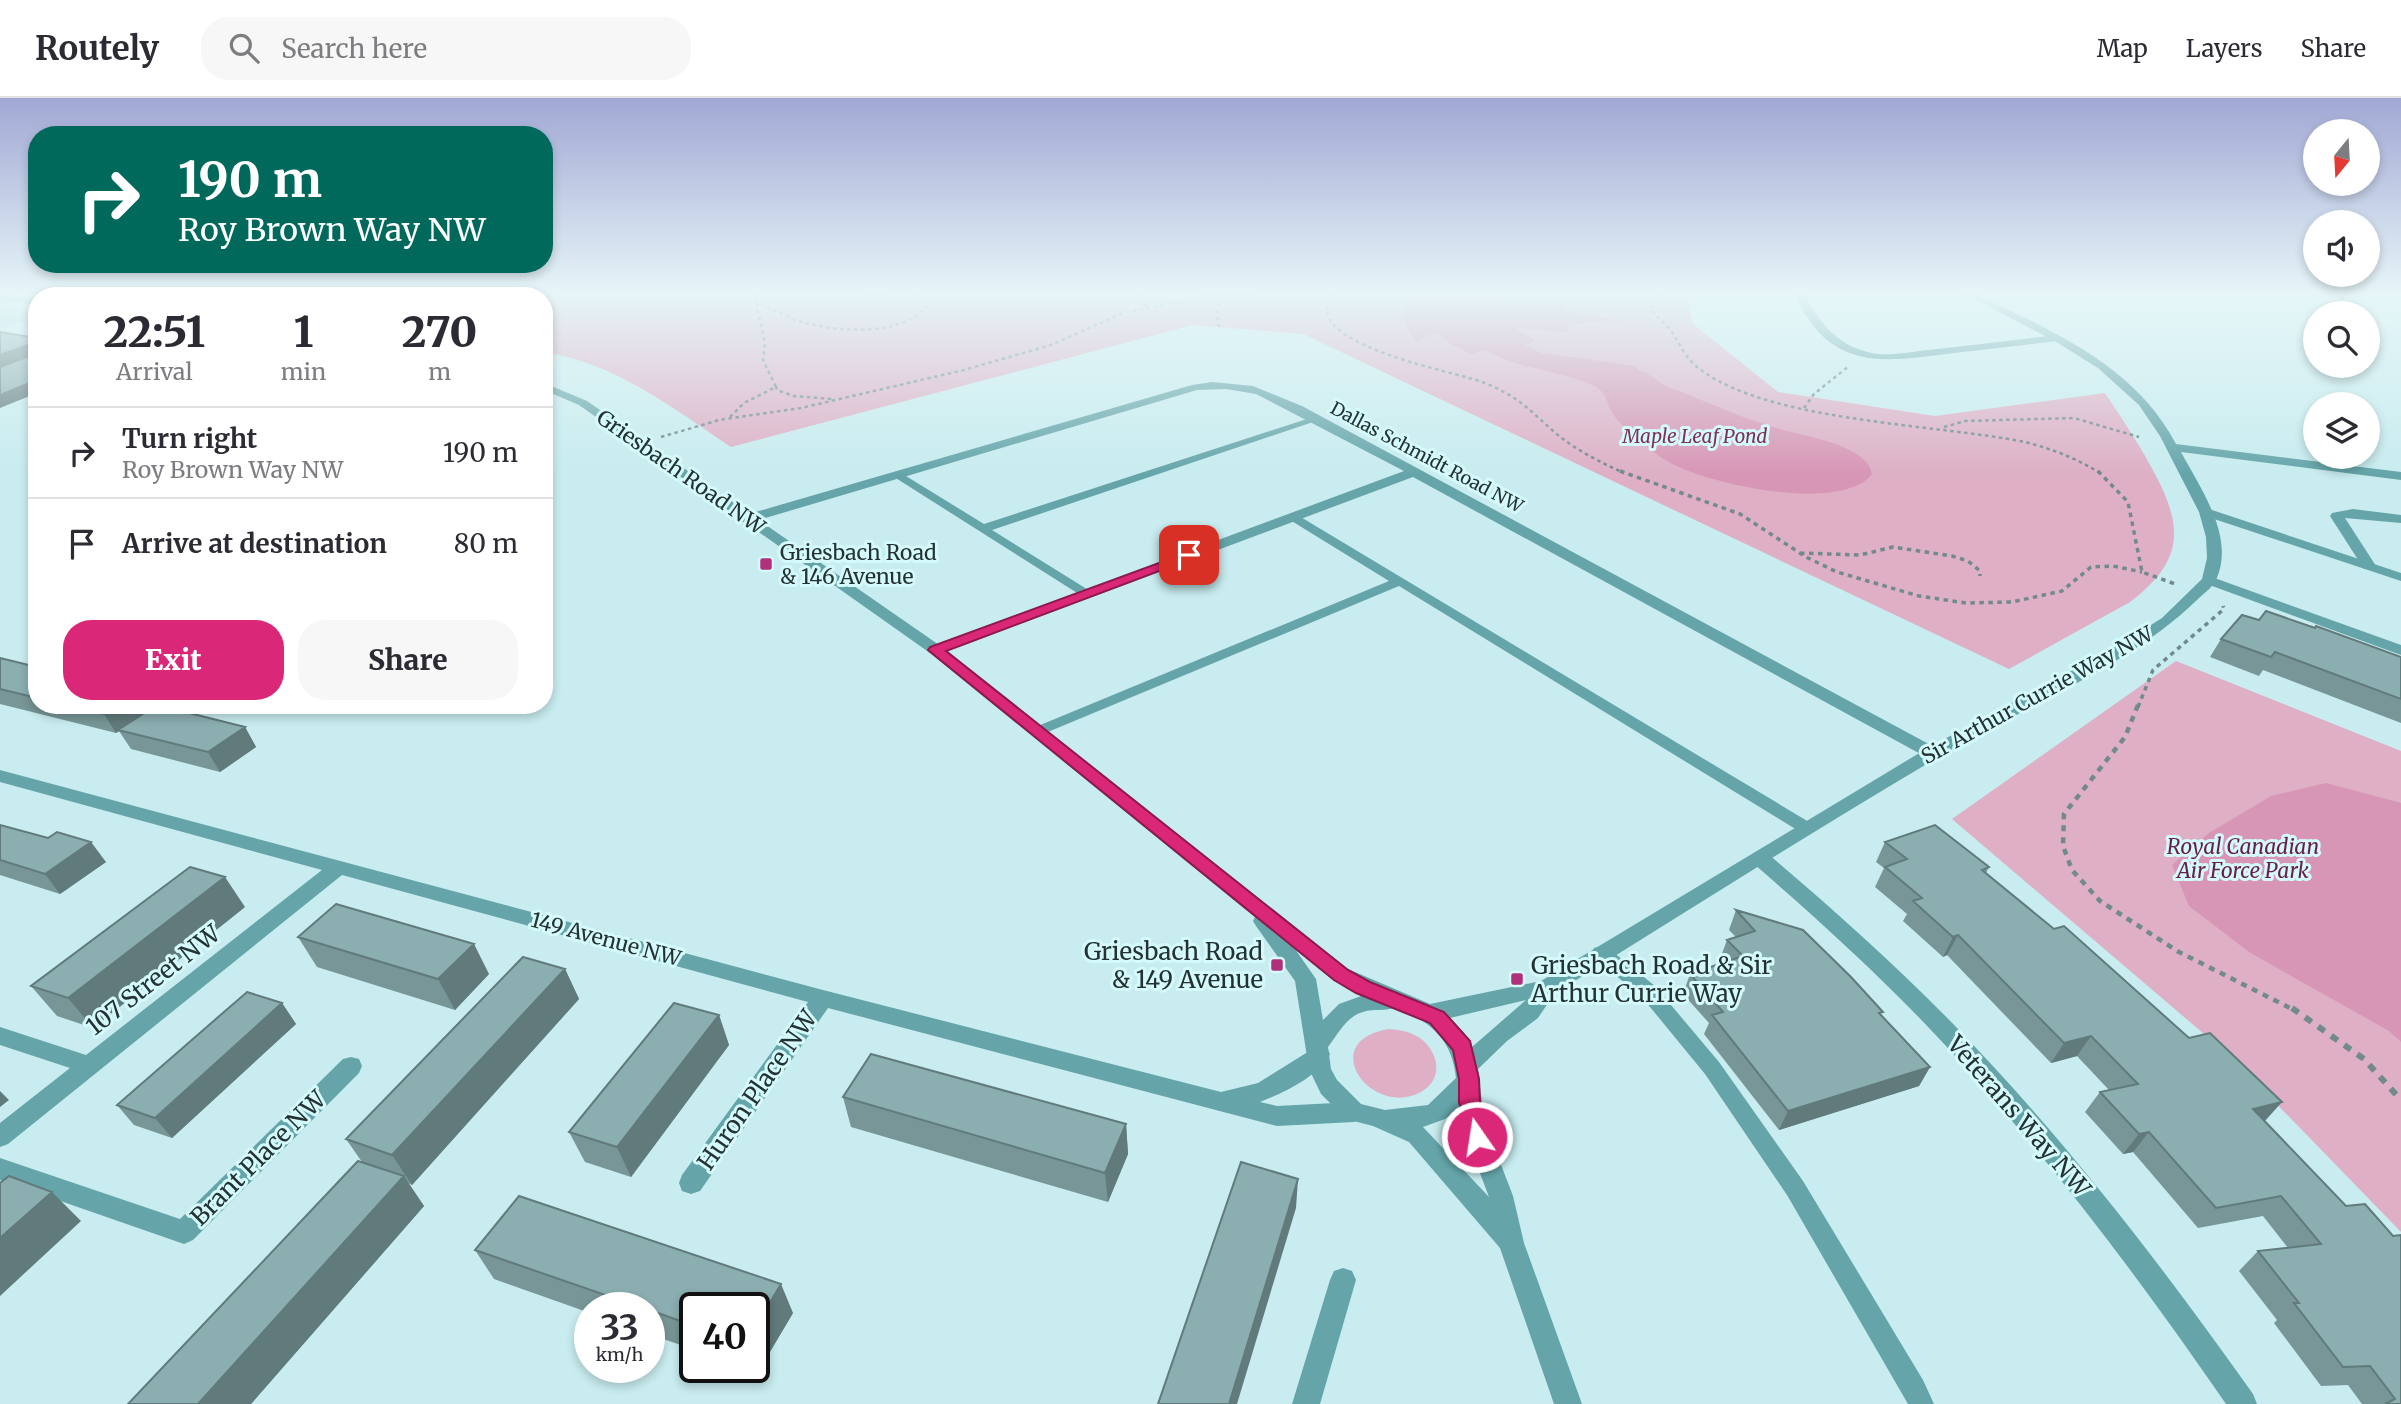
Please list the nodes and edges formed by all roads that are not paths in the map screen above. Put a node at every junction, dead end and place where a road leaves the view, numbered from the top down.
1 (1861, 354) edge
2 (1914, 354) edge
3 (2083, 354) edge
4 (553, 390) edge
5 (1317, 419) junction
6 (2169, 442) junction
7 (2303, 453) edge
8 (2380, 462) edge
9 (2401, 464) edge
10 (1414, 472) junction
11 (897, 475) junction
12 (2401, 476) edge
13 (2206, 512) junction
14 (1294, 517) junction
15 (747, 519) junction
16 (2401, 519) edge
17 (982, 529) junction
18 (2369, 566) junction
19 (2401, 577) edge
20 (2209, 580) junction
21 (1401, 581) junction
22 (1085, 594) junction
23 (936, 650) junction
24 (2401, 650) edge
25 (1038, 732) junction
26 (1932, 753) junction
27 (0, 776) edge
28 (1808, 829) junction
29 (1760, 859) junction
30 (340, 866) junction
31 (1245, 898) junction
32 (1601, 953) junction
33 (1546, 988) junction
34 (823, 998) junction
35 (1403, 1002) junction
36 (1427, 1013) junction
37 (0, 1036) edge
38 (1318, 1048) junction
39 (87, 1065) junction
40 (351, 1066) dead end
41 (1468, 1072) junction
42 (1214, 1100) junction
43 (1366, 1114) junction
44 (0, 1137) edge
45 (0, 1169) edge
46 (691, 1183) dead end
47 (1510, 1241) junction
48 (1343, 1280) dead end
49 (1306, 1404) edge
50 (1568, 1404) edge
51 (1921, 1404) edge
52 (2242, 1404) edge

1 - 2 street
3 - 6 street
4 - 15 street, Griesbach Road NW
5 - 10 street, Dallas Schmidt Road NW
5 - 11 street, Dallas Schmidt Road NW
5 - 17 lane
6 - 7 street
6 - 12 street
6 - 13 street
8 - 9 street
10 - 14 street
10 - 26 street, Dallas Schmidt Road NW
11 - 15 street, Dallas Schmidt Road NW
11 - 17 lane
13 - 18 lane
13 - 20 street
14 - 21 lane
14 - 22 street
15 - 23 street, Griesbach Road NW
16 - 18 street
17 - 22 lane
18 - 19 lane
20 - 24 street
20 - 26 street, Sir Arthur Currie Way NW
21 - 25 lane
21 - 28 lane
22 - 23 street
23 - 25 street, Griesbach Road NW
25 - 31 street, Griesbach Road NW
26 - 28 street, Sir Arthur Currie Way NW
27 - 30 street, 149 Avenue NW
28 - 29 street, Sir Arthur Currie Way NW
29 - 32 street, Sir Arthur Currie Way NW
29 - 52 street, Veterans Way NW
30 - 34 street, 149 Avenue NW
30 - 39 street, 107 Street NW
31 - 35 street, Griesbach Road NW
31 - 38 street, Griesbach Road NW
32 - 33 street, Sir Arthur Currie Way NW
32 - 51 lane
33 - 36 street, Sir Arthur Currie Way NW
33 - 41 street, Sir Arthur Currie Way NW
34 - 42 street, 149 Avenue NW
34 - 46 street, Huron Place NW
35 - 36 street, Griesbach Road NW
35 - 38 street, 149 Avenue NW
36 - 41 street, Griesbach Road NW
37 - 39 street
38 - 42 street, 149 Avenue NW
38 - 43 street, Griesbach Road NW
39 - 44 street, 107 Street NW
40 - 45 street, Brant Place NW
41 - 43 street, Sir Arthur Currie Way NW
41 - 47 street, Griesbach Road NW
42 - 43 street, 149 Avenue NW
43 - 47 street, Griesbach Road NW
47 - 50 street, Griesbach Road NW
48 - 49 street

